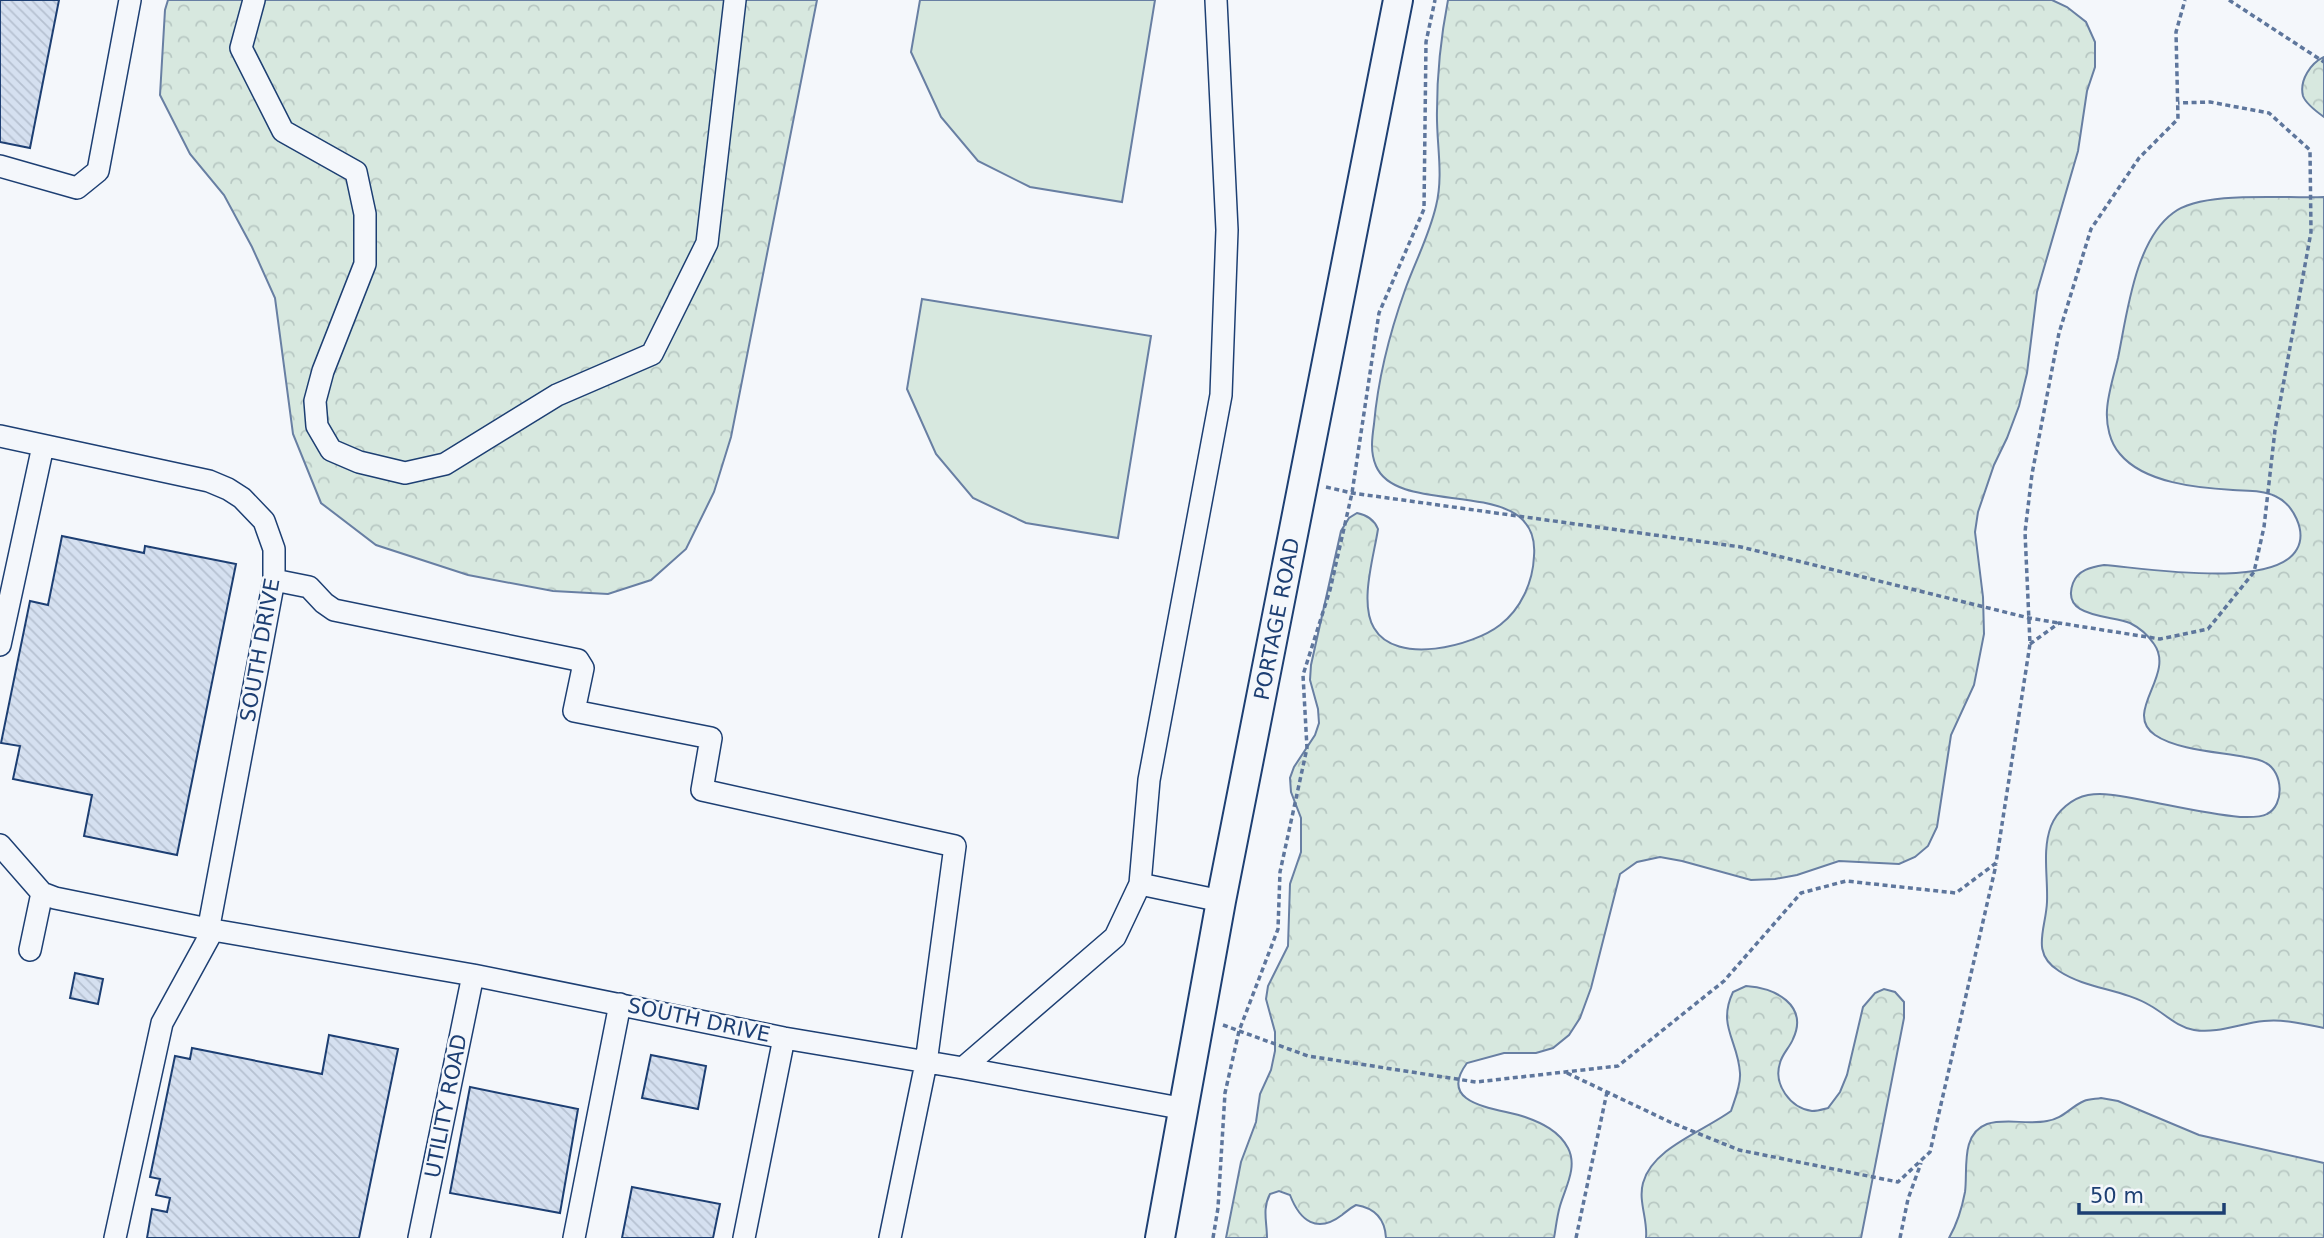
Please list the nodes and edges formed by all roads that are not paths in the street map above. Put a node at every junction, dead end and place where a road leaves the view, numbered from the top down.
1 (130, 0) edge
2 (254, 0) edge
3 (735, 0) edge
4 (1216, 0) edge
5 (1398, 0) edge
6 (0, 166) edge
7 (0, 436) edge
8 (43, 446) junction
9 (274, 580) junction
10 (0, 645) edge
11 (0, 845) edge
12 (1140, 884) junction
13 (42, 893) junction
14 (1222, 901) junction
15 (213, 930) junction
16 (30, 950) dead end
17 (472, 975) junction
18 (621, 1004) junction
19 (784, 1038) junction
20 (926, 1063) junction
21 (963, 1068) junction
22 (1185, 1109) junction
23 (115, 1238) edge
24 (419, 1238) edge
25 (574, 1238) edge
26 (744, 1238) edge
27 (890, 1238) edge
28 (1160, 1238) edge

1 - 6 street
2 - 3 street
4 - 12 street
5 - 14 main road, PORTAGE ROAD
7 - 8 street, SOUTH DRIVE
8 - 9 street, SOUTH DRIVE
8 - 10 street
9 - 15 street, SOUTH DRIVE
9 - 20 street
11 - 13 street
12 - 14 street
12 - 21 street
13 - 15 street, SOUTH DRIVE
13 - 16 street
14 - 22 main road, PORTAGE ROAD
15 - 17 street, SOUTH DRIVE
15 - 23 street
17 - 18 street, SOUTH DRIVE
17 - 24 street, UTILITY ROAD
18 - 19 street, SOUTH DRIVE
18 - 25 street
19 - 20 street, SOUTH DRIVE
19 - 26 street
20 - 21 street, SOUTH DRIVE
20 - 27 street
21 - 22 street, SOUTH DRIVE
22 - 28 main road, PORTAGE ROAD

